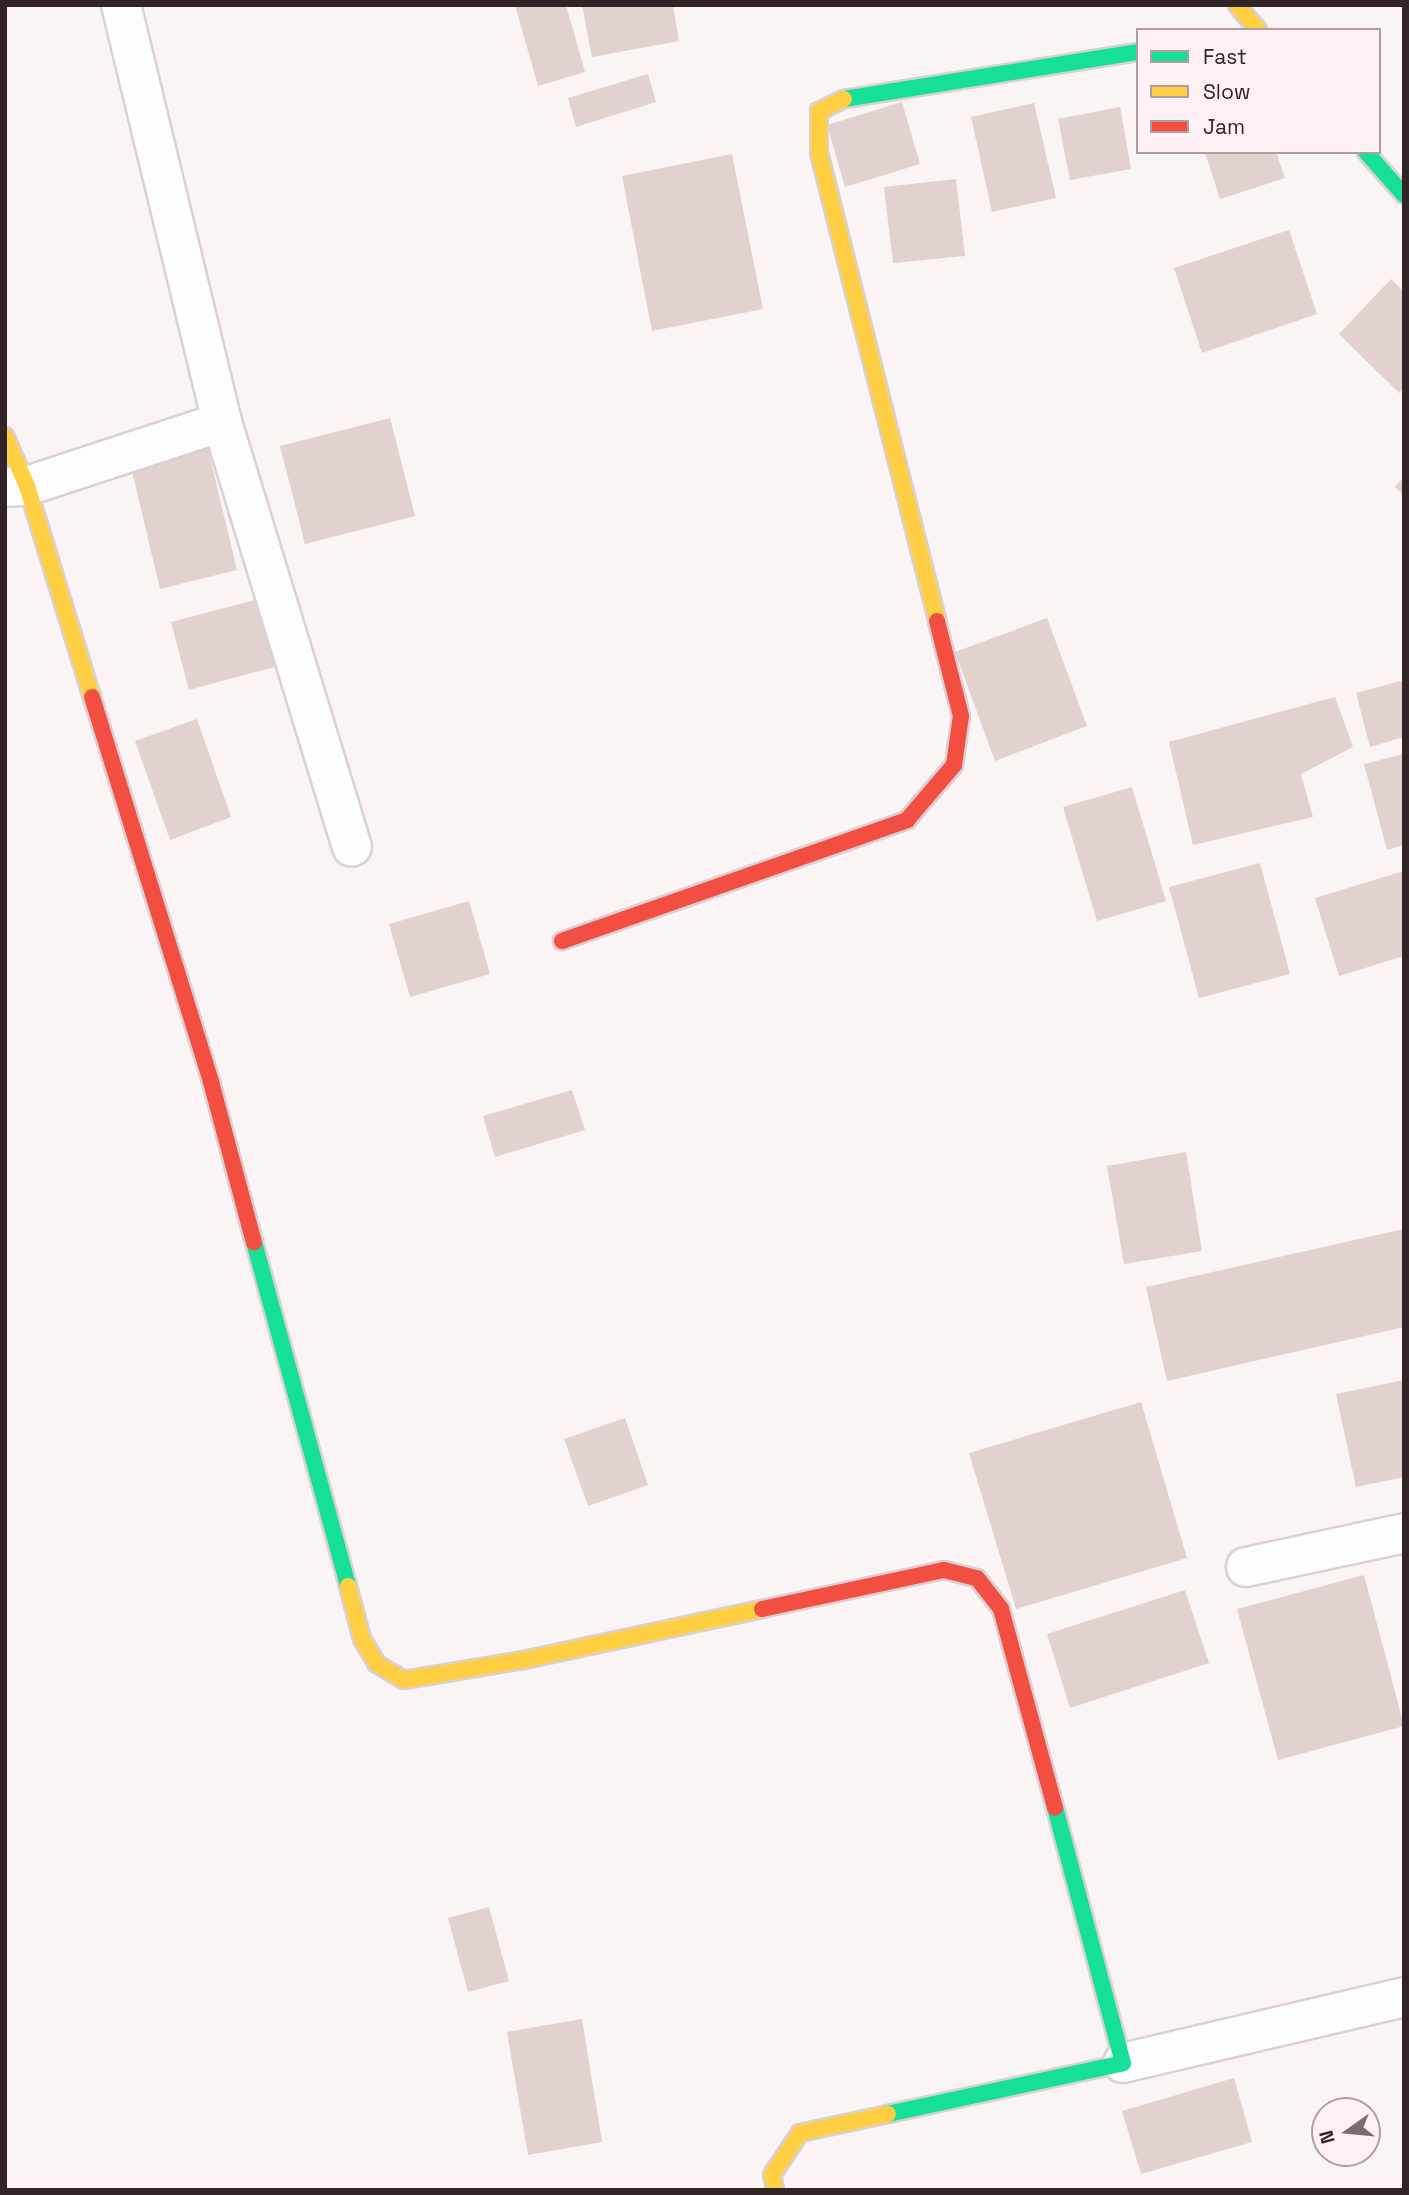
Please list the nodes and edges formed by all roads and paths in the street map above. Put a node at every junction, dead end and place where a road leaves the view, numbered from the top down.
1 (121, 5) edge
2 (1237, 5) edge
3 (1256, 28) edge
4 (1136, 52) edge
5 (1368, 154) edge
6 (1404, 195) edge
7 (222, 422) junction
8 (5, 436) edge
9 (16, 486) edge
10 (352, 847) dead end
11 (562, 941) dead end
12 (1404, 1533) edge
13 (1246, 1567) dead end
14 (1404, 1997) edge
15 (1124, 2063) junction
16 (775, 2190) edge

1 - 7 street
2 - 3 street
4 - 11 street
5 - 6 street
7 - 9 street
7 - 10 street
8 - 9 street
9 - 15 street
12 - 13 street
14 - 15 street
15 - 16 street

